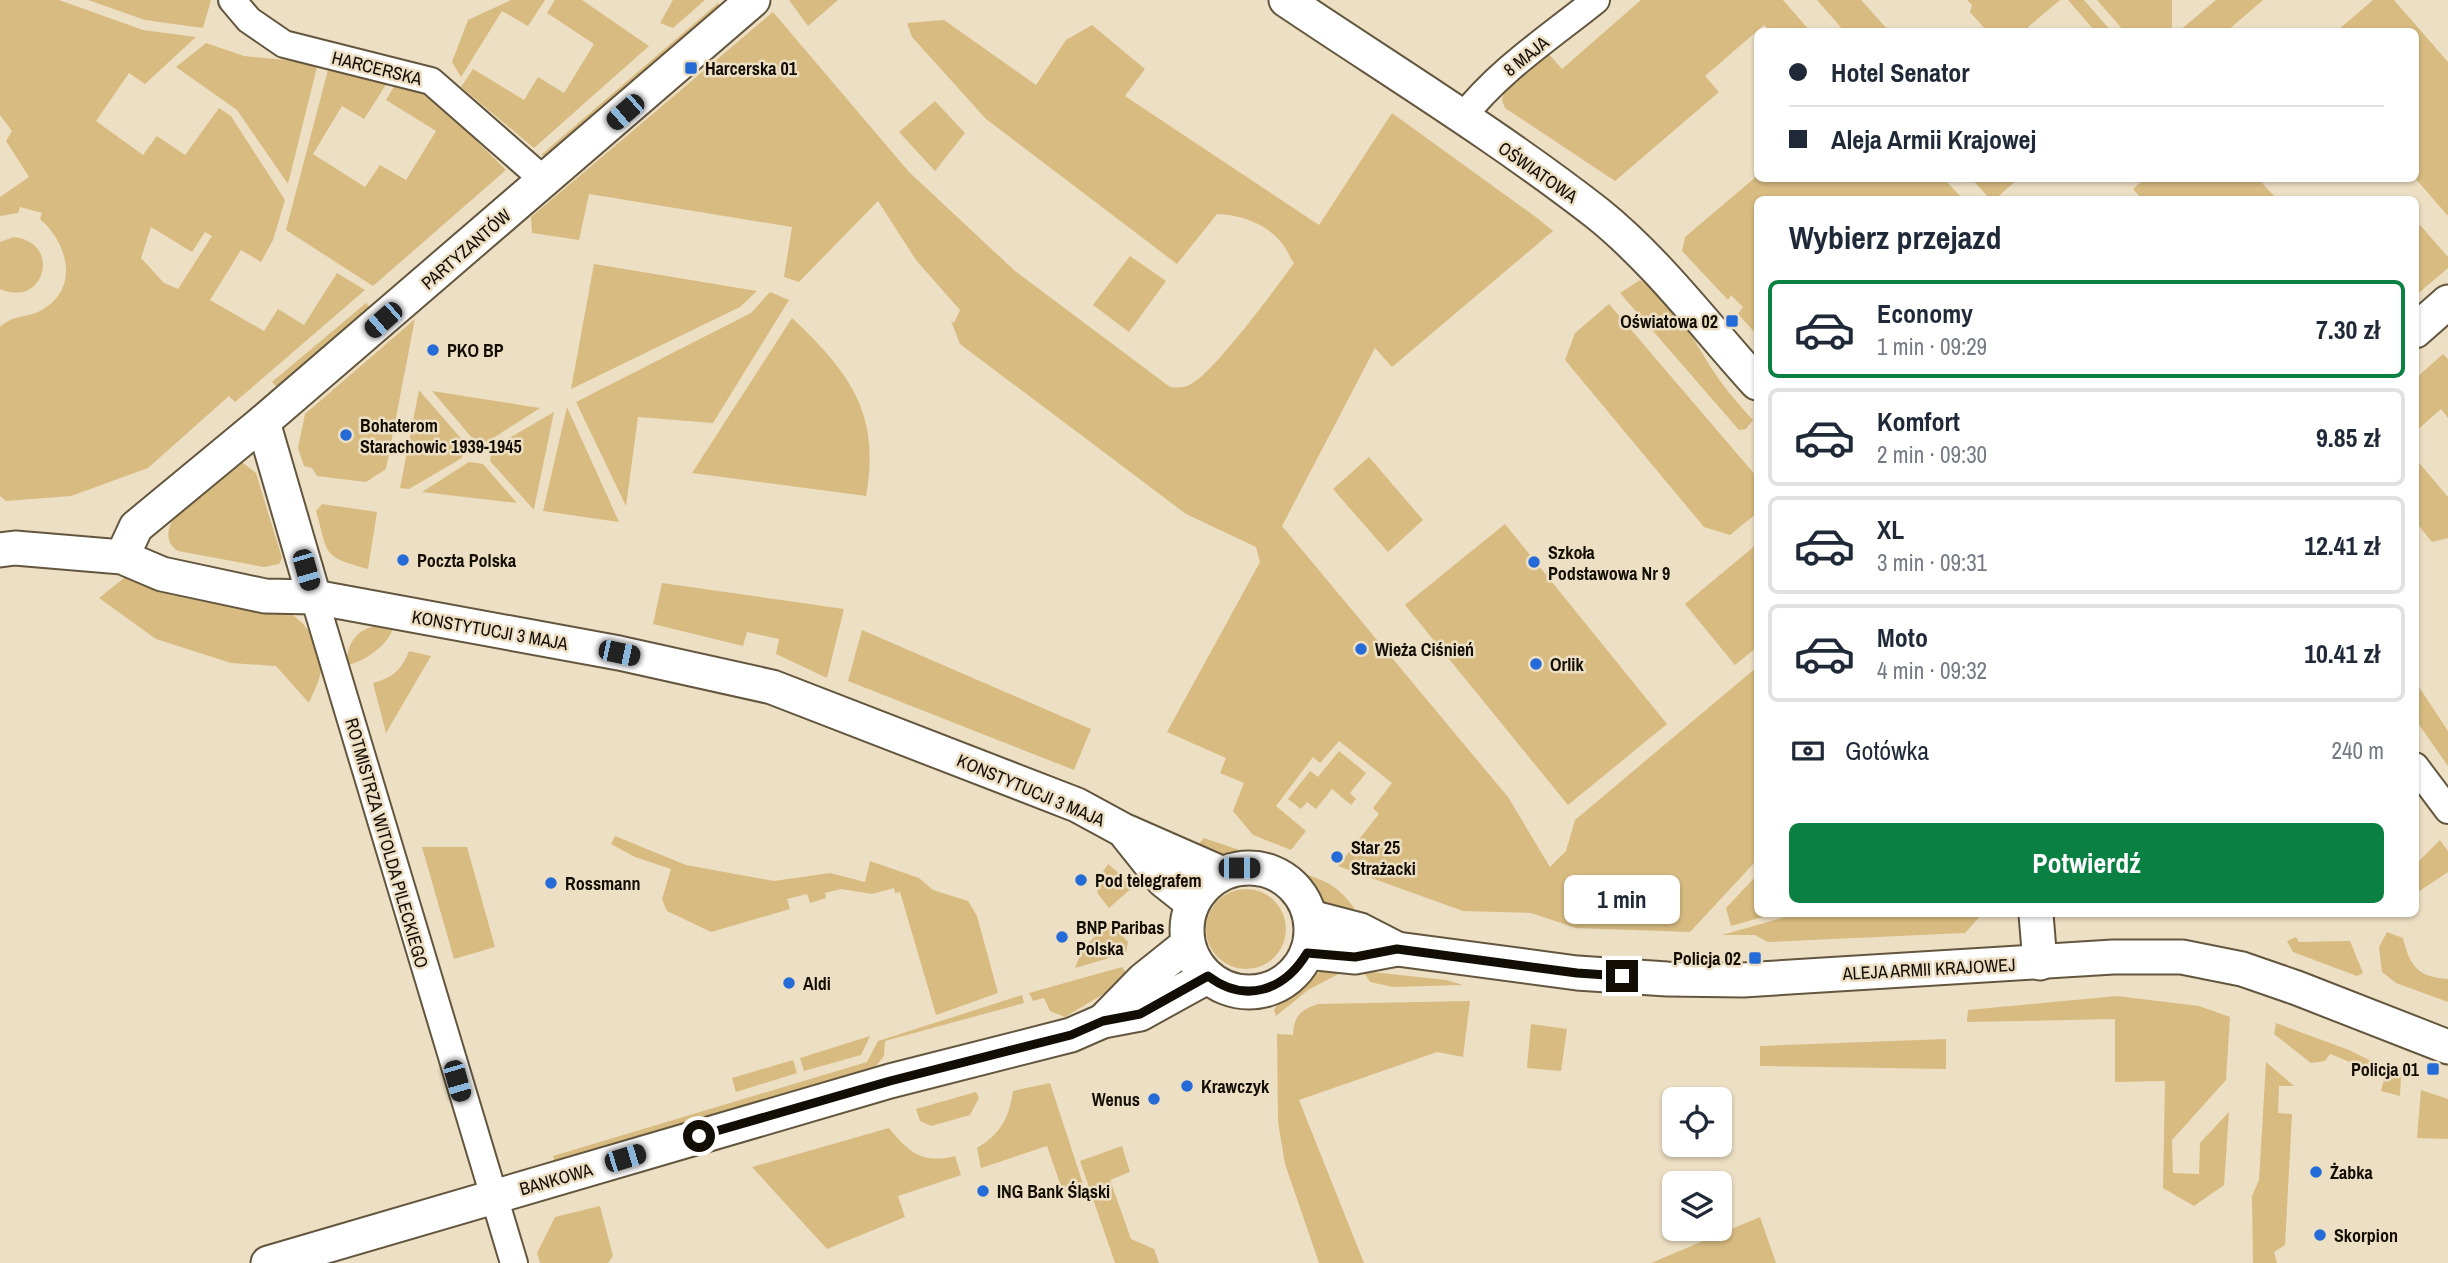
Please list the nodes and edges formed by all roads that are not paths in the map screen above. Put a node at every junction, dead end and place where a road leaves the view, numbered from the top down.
1 (232, 0) edge
2 (753, 0) edge
3 (1286, 0) edge
4 (1595, 0) edge
5 (1462, 118) junction
6 (545, 181) junction
7 (2448, 302) edge
8 (2419, 327) edge
9 (1754, 380) edge
10 (263, 422) junction
11 (0, 550) edge
12 (122, 557) junction
13 (314, 597) junction
14 (2419, 771) edge
15 (2448, 810) edge
16 (1123, 830) junction
17 (1221, 873) junction
18 (1192, 903) junction
19 (1310, 917) junction
20 (2036, 917) edge
21 (1188, 944) junction
22 (1397, 949) junction
23 (1307, 953) junction
24 (2040, 963) junction
25 (1208, 976) junction
26 (1103, 1021) junction
27 (2448, 1047) edge
28 (493, 1197) junction
29 (268, 1263) edge
30 (514, 1263) edge

1 - 6 street, HARCERSKA
2 - 6 street, PARTYZANTÓW
3 - 5 street, OŚWIATOWA
4 - 5 street, 8 MAJA
5 - 9 street, OŚWIATOWA
6 - 10 street, PARTYZANTÓW
7 - 8 street
10 - 12 street, PARTYZANTÓW
10 - 13 street, ROTMISTRZA WITOLDA PILECKIEGO
11 - 12 street, KONSTYTUCJI 3 MAJA
12 - 13 street, KONSTYTUCJI 3 MAJA
13 - 16 street, KONSTYTUCJI 3 MAJA
13 - 28 street, ROTMISTRZA WITOLDA PILECKIEGO
14 - 15 street
16 - 17 street, KONSTYTUCJI 3 MAJA
16 - 18 street, KONSTYTUCJI 3 MAJA
17 - 18 street
17 - 19 street
18 - 21 street
19 - 22 street, ALEJA ARMII KRAJOWEJ
19 - 23 street
20 - 24 street
21 - 25 street
21 - 26 street, BANKOWA
22 - 23 street, ALEJA ARMII KRAJOWEJ
22 - 24 street, ALEJA ARMII KRAJOWEJ
23 - 25 street
24 - 27 street, ALEJA ARMII KRAJOWEJ
25 - 26 street, BANKOWA
26 - 28 street, BANKOWA
28 - 29 street, BANKOWA
28 - 30 street, ROTMISTRZA WITOLDA PILECKIEGO

